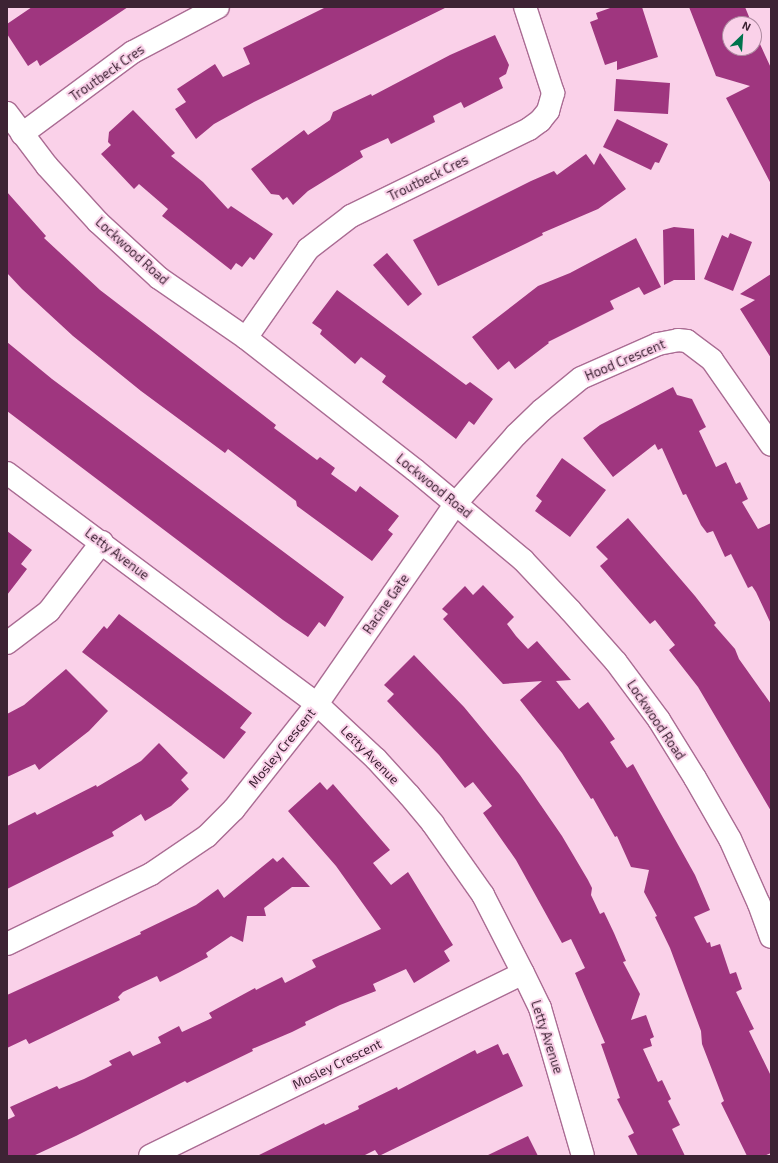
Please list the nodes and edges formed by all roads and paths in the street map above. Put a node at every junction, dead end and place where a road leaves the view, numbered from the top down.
1 (218, 7) edge
2 (525, 7) edge
3 (7, 113) edge
4 (22, 134) junction
5 (246, 338) junction
6 (771, 445) edge
7 (7, 473) edge
8 (456, 504) junction
9 (102, 542) junction
10 (7, 643) edge
11 (317, 704) junction
12 (771, 937) edge
13 (7, 944) edge
14 (523, 972) junction
15 (150, 1156) edge
16 (583, 1156) edge

1 - 4 street, Troutbeck Cres
2 - 5 street, Troutbeck Cres
3 - 4 street, Lockwood Road
4 - 5 street, Lockwood Road
5 - 8 street, Lockwood Road
6 - 8 street, Hood Crescent
7 - 9 street, Letty Avenue
8 - 11 street, Racine Gate
8 - 12 street, Lockwood Road
9 - 10 street
9 - 11 street, Letty Avenue
11 - 13 street, Mosley Crescent
11 - 14 street, Letty Avenue
14 - 15 street, Mosley Crescent
14 - 16 street, Letty Avenue

